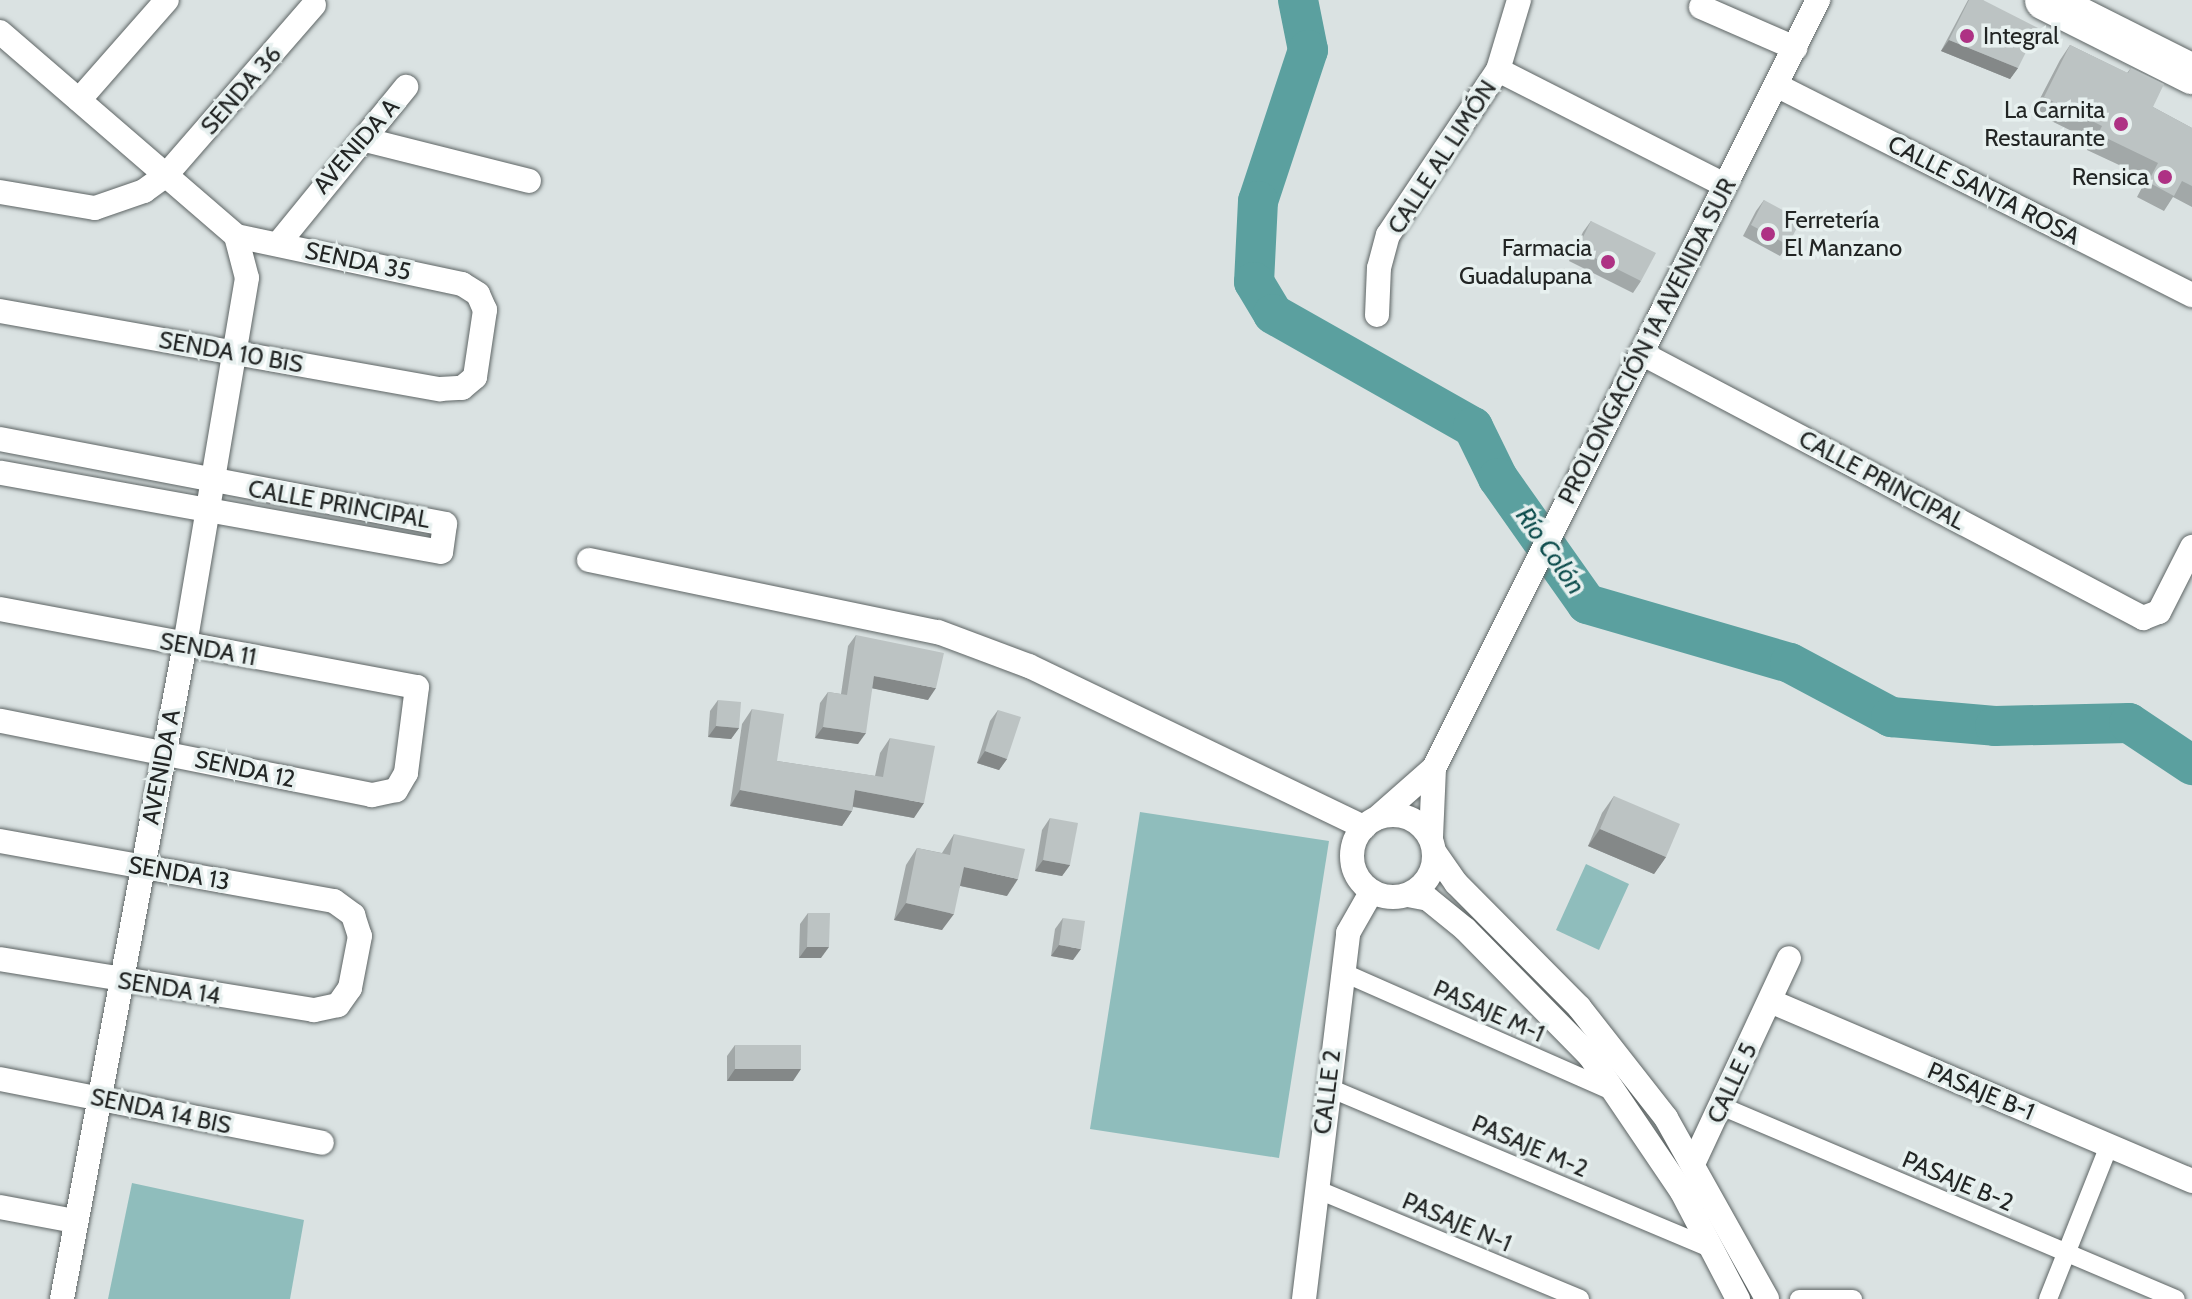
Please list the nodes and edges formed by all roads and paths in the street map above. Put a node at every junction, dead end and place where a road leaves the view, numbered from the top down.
1 (167, 0) edge
2 (1519, 0) edge
3 (1818, 0) edge
4 (2045, 0) edge
5 (314, 5) dead end
6 (1701, 7) dead end
7 (3, 38) edge
8 (1795, 48) junction
9 (1498, 70) junction
10 (2192, 74) edge
11 (1776, 85) junction
12 (406, 87) dead end
13 (79, 100) junction
14 (366, 140) junction
15 (167, 174) junction
16 (529, 181) dead end
17 (1725, 185) junction
18 (0, 192) edge
19 (236, 236) junction
20 (278, 244) junction
21 (2192, 295) edge
22 (0, 311) edge
23 (1377, 315) dead end
24 (236, 351) junction
25 (1641, 353) junction
26 (462, 388) joint
27 (0, 439) edge
28 (0, 473) edge
29 (212, 481) junction
30 (207, 513) junction
31 (2192, 547) edge
32 (589, 560) dead end
33 (0, 609) edge
34 (185, 644) junction
35 (0, 721) edge
36 (164, 752) junction
37 (1434, 768) junction
38 (396, 790) joint
39 (1370, 822) junction
40 (0, 841) edge
41 (1433, 845) junction
42 (143, 867) junction
43 (1372, 891) junction
44 (1408, 895) junction
45 (1789, 958) dead end
46 (0, 959) edge
47 (1342, 972) junction
48 (121, 981) junction
49 (1770, 1001) junction
50 (338, 1005) joint
51 (0, 1079) edge
52 (1327, 1087) junction
53 (1617, 1093) junction
54 (99, 1098) junction
55 (1721, 1106) junction
56 (322, 1143) dead end
57 (2109, 1146) junction
58 (1693, 1164) junction
59 (2192, 1181) edge
60 (1316, 1189) junction
61 (0, 1207) edge
62 (75, 1221) junction
63 (1715, 1250) junction
64 (2066, 1254) junction
65 (62, 1299) edge
66 (1304, 1299) edge
67 (1580, 1299) edge
68 (1738, 1299) edge
69 (1767, 1299) edge
70 (1799, 1299) edge
71 (1853, 1299) edge
72 (2048, 1299) edge
73 (2176, 1299) edge

1 - 13 street
2 - 9 street, CALLE AL LIMÓN
3 - 8 street, PROLONGACIÓN 1A AVENIDA SUR
4 - 10 highway
5 - 15 street, SENDA 36
6 - 8 street
7 - 13 street
8 - 11 street, PROLONGACIÓN 1A AVENIDA SUR
9 - 17 street
9 - 23 street, CALLE AL LIMÓN
11 - 17 street, PROLONGACIÓN 1A AVENIDA SUR
11 - 21 street, CALLE SANTA ROSA
12 - 14 street, AVENIDA A
13 - 15 street
14 - 16 street
14 - 20 street, AVENIDA A
15 - 18 street, SENDA 36
15 - 19 street
17 - 25 street, PROLONGACIÓN 1A AVENIDA SUR
19 - 20 street, SENDA 35
19 - 24 street, AVENIDA A
20 - 26 street, SENDA 35
22 - 24 street, SENDA 10 BIS
24 - 26 street, SENDA 10 BIS
24 - 29 street, AVENIDA A
25 - 31 street, CALLE PRINCIPAL
25 - 37 street, PROLONGACIÓN 1A AVENIDA SUR
27 - 29 street, CALLE PRINCIPAL
28 - 30 street, CALLE PRINCIPAL
29 - 30 street, AVENIDA A
29 - 30 street, CALLE PRINCIPAL
30 - 34 street, AVENIDA A
32 - 39 street
33 - 34 street, SENDA 11
34 - 36 street, AVENIDA A
34 - 38 street, SENDA 11
35 - 36 street, SENDA 12
36 - 38 street, SENDA 12
36 - 42 street, AVENIDA A
37 - 39 street, PROLONGACIÓN 1A AVENIDA SUR
37 - 41 street, PROLONGACIÓN 1A AVENIDA SUR
39 - 41 street
39 - 43 street
40 - 42 street, SENDA 13
41 - 44 street
41 - 58 street
42 - 48 street, AVENIDA A
42 - 50 street, SENDA 13
43 - 44 street
43 - 47 street, CALLE 2
44 - 53 street
45 - 49 street, CALLE 5
46 - 48 street, SENDA 14
47 - 52 street, CALLE 2
47 - 53 street, PASAJE M-1
48 - 50 street, SENDA 14
48 - 54 street, AVENIDA A
49 - 55 street, CALLE 5
49 - 57 street, PASAJE B-1
51 - 54 street, SENDA 14 BIS
52 - 60 street, CALLE 2
52 - 63 street, PASAJE M-2
53 - 63 street
54 - 56 street, SENDA 14 BIS
54 - 62 street, AVENIDA A
55 - 58 street, CALLE 5
55 - 64 street, PASAJE B-2
57 - 59 street, PASAJE B-1
57 - 64 street
58 - 69 street
60 - 66 street, CALLE 2
60 - 67 street, PASAJE N-1
61 - 62 street
62 - 65 street, AVENIDA A
63 - 68 street
64 - 72 street
64 - 73 street, PASAJE B-2
70 - 71 street

